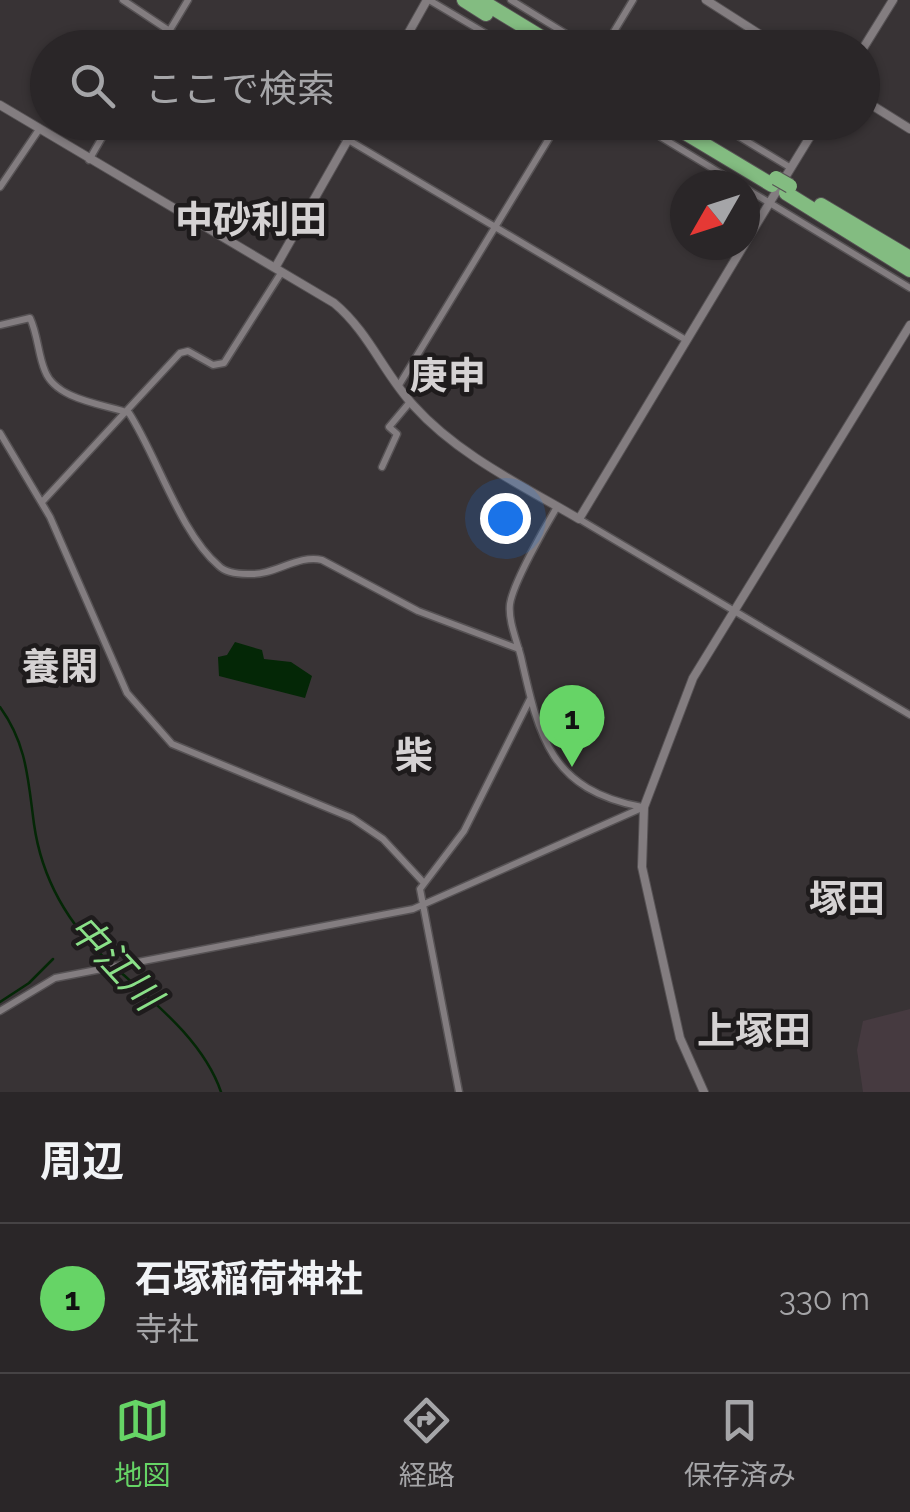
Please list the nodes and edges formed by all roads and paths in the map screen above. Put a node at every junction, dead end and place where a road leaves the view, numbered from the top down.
1 (123, 0) edge
2 (188, 0) edge
3 (428, 0) edge
4 (464, 0) edge
5 (480, 0) edge
6 (512, 0) edge
7 (633, 0) edge
8 (706, 0) edge
9 (893, 0) edge
10 (168, 30) edge
11 (171, 30) edge
12 (410, 30) edge
13 (479, 30) edge
14 (513, 30) edge
15 (529, 30) edge
16 (560, 30) edge
17 (615, 30) edge
18 (752, 30) edge
19 (874, 30) edge
20 (0, 106) edge
21 (880, 110) edge
22 (30, 126) edge
23 (910, 128) edge
24 (32, 140) edge
25 (53, 140) edge
26 (101, 140) edge
27 (348, 140) joint
28 (548, 140) edge
29 (666, 140) edge
30 (699, 140) edge
31 (711, 140) edge
32 (745, 140) edge
33 (808, 140) edge
34 (88, 162) junction
35 (791, 168) junction
36 (716, 170) edge
37 (781, 186) junction
38 (0, 187) edge
39 (760, 197) edge
40 (770, 203) junction
41 (760, 219) edge
42 (494, 228) junction
43 (910, 258) edge
44 (734, 260) edge
45 (910, 270) edge
46 (278, 271) junction
47 (910, 288) edge
48 (0, 325) edge
49 (910, 325) edge
50 (686, 340) junction
51 (399, 385) junction
52 (410, 402) junction
53 (128, 412) junction
54 (0, 433) edge
55 (382, 466) dead end
56 (42, 502) junction
57 (558, 506) junction
58 (579, 520) junction
59 (734, 612) junction
60 (519, 649) junction
61 (530, 699) junction
62 (910, 715) edge
63 (644, 807) junction
64 (424, 883) junction
65 (420, 906) junction
66 (0, 1011) edge
67 (459, 1092) edge
68 (704, 1092) edge

1 - 10 street
2 - 11 street
3 - 12 street
3 - 13 street
4 - 14 highway
5 - 15 highway
6 - 16 street
7 - 17 street
8 - 18 street
9 - 19 street
20 - 22 street
21 - 23 street
24 - 38 street
25 - 34 street
26 - 34 street
27 - 42 street
27 - 46 street
28 - 42 street
29 - 36 street
30 - 37 highway
31 - 37 highway
32 - 35 street
33 - 35 street
34 - 46 street
35 - 40 street
37 - 43 highway
37 - 45 highway
39 - 40 street
40 - 41 street
40 - 47 street
42 - 50 street
42 - 51 street
44 - 50 street
46 - 51 street
46 - 53 street
48 - 53 street
49 - 59 street
50 - 58 street
51 - 52 street
52 - 55 street
52 - 57 street
53 - 56 street
53 - 60 street
54 - 56 street
56 - 64 street
57 - 58 street
57 - 60 street
58 - 59 street
59 - 62 street
59 - 63 street
60 - 61 street
61 - 63 street
61 - 64 street
63 - 65 street
63 - 68 street
64 - 65 street
65 - 66 street
65 - 67 street

